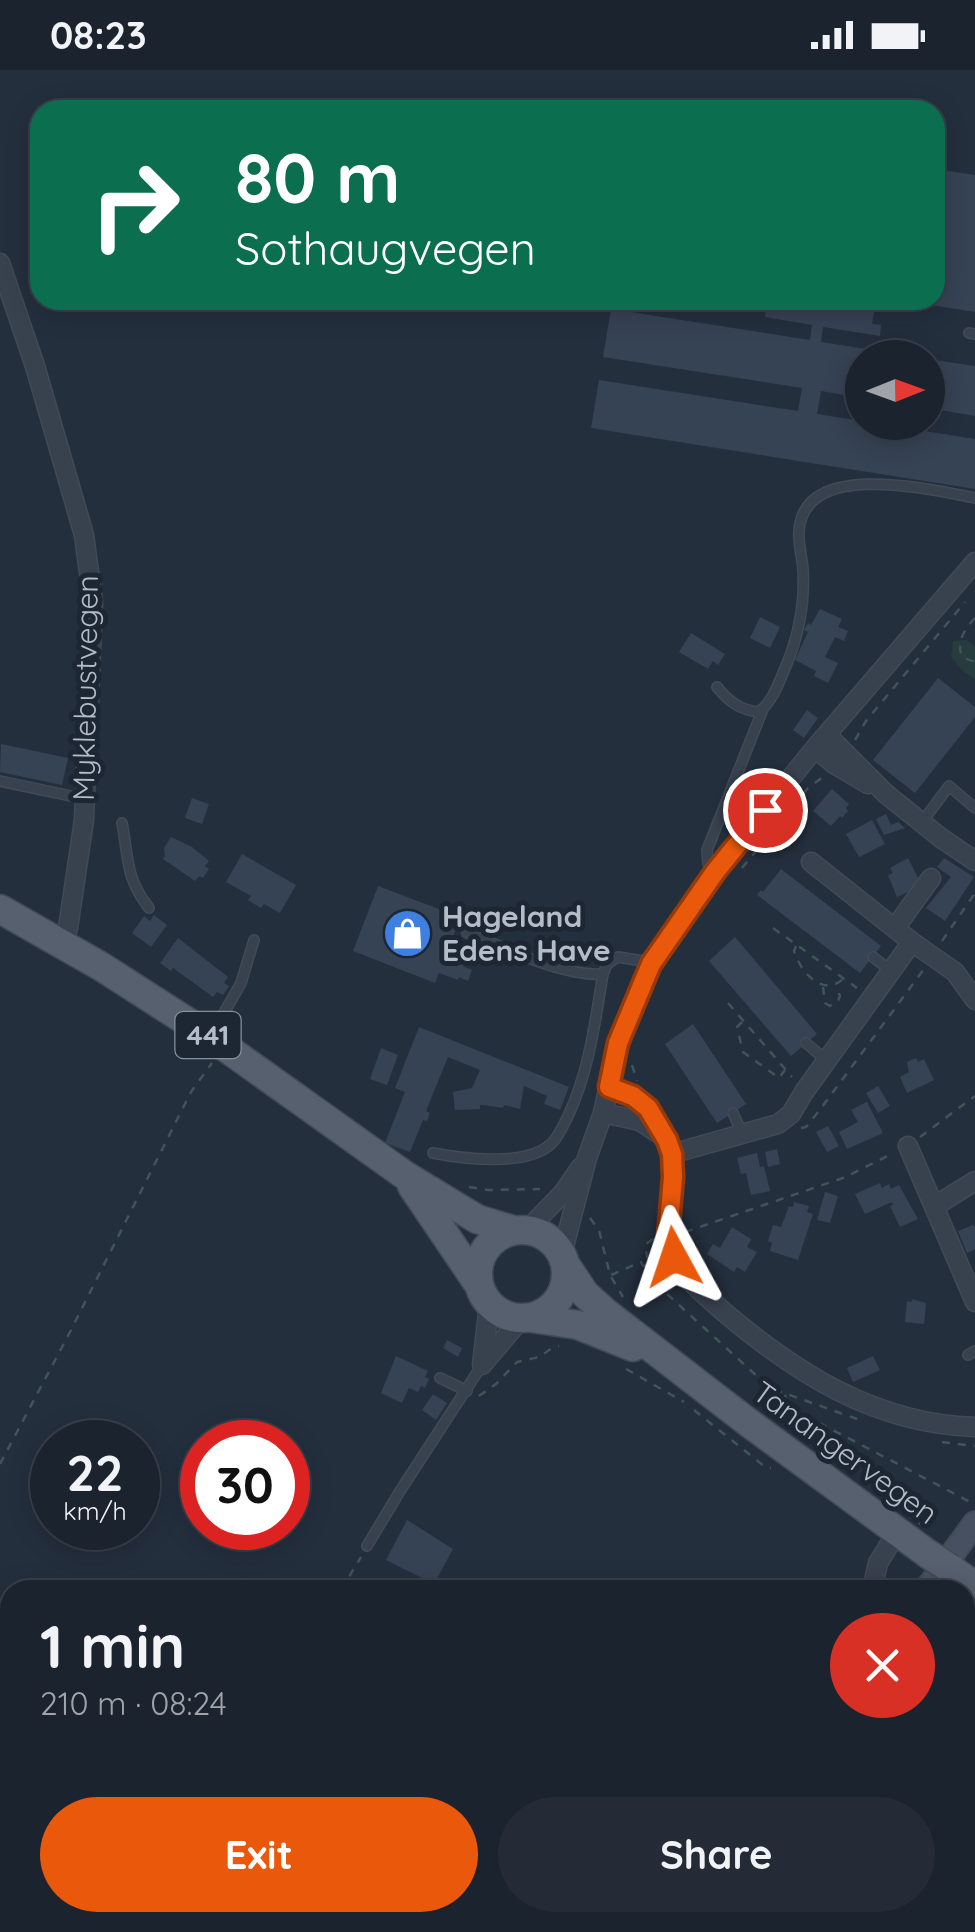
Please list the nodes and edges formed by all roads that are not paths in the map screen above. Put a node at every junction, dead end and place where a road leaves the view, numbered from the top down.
1 (0, 262) edge
2 (975, 498) edge
3 (975, 562) edge
4 (717, 687) dead end
5 (762, 710) junction
6 (821, 741) junction
7 (0, 781) edge
8 (85, 799) junction
9 (975, 808) edge
10 (922, 822) junction
11 (122, 824) dead end
12 (811, 862) dead end
13 (975, 862) edge
14 (715, 872) junction
15 (931, 878) dead end
16 (150, 908) dead end
17 (0, 909) edge
18 (895, 928) junction
19 (467, 933) dead end
20 (254, 940) dead end
21 (912, 942) junction
22 (62, 945) junction
23 (873, 958) dead end
24 (651, 964) junction
25 (891, 971) junction
26 (603, 974) junction
27 (975, 1000) edge
28 (217, 1041) junction
29 (806, 1043) dead end
30 (827, 1061) junction
31 (609, 1087) junction
32 (603, 1113) junction
33 (733, 1113) dead end
34 (742, 1134) junction
35 (668, 1146) junction
36 (908, 1146) road end
37 (433, 1153) dead end
38 (587, 1158) junction
39 (406, 1176) junction
40 (975, 1182) edge
41 (935, 1206) junction
42 (520, 1230) junction
43 (563, 1259) junction
44 (483, 1293) junction
45 (975, 1302) edge
46 (526, 1319) junction
47 (482, 1365) junction
48 (679, 1370) junction
49 (440, 1378) dead end
50 (466, 1391) junction
51 (975, 1427) edge
52 (975, 1523) edge
53 (896, 1532) junction
54 (368, 1546) road end
55 (874, 1580) edge
56 (933, 1580) edge
57 (966, 1580) edge

1 - 8 street, Myklebustvegen
2 - 5 lane
3 - 6 street
4 - 5 lane
5 - 14 lane
6 - 10 street
6 - 14 street
7 - 8 lane
8 - 22 street, Myklebustvegen
9 - 10 lane
10 - 13 street
11 - 16 lane
12 - 18 street
14 - 24 street
15 - 18 street
17 - 22 main road, 441
18 - 21 street
19 - 26 lane
20 - 28 lane
21 - 25 street
21 - 27 street
22 - 28 main road, 441
23 - 25 lane
24 - 26 lane
24 - 31 street
25 - 30 street
26 - 37 lane
28 - 39 main road, 441
29 - 30 lane
30 - 34 street
31 - 32 street
31 - 35 street
32 - 35 street
32 - 38 street
33 - 34 lane
34 - 35 street
35 - 51 street
36 - 41 street
38 - 42 street
38 - 43 street
39 - 42 main road, 441
39 - 44 main road, 441
40 - 41 street
41 - 45 street
42 - 43 main road, 441
42 - 44 main road
43 - 46 main road
43 - 48 main road, Tanangervegen / 441
44 - 46 main road, 441
44 - 47 street
46 - 47 street
46 - 48 main road, Tanangervegen / 441
47 - 50 lane
48 - 53 main road, Tanangervegen / 441
49 - 50 lane
50 - 54 lane
52 - 56 main road
53 - 55 street
53 - 57 main road, Tanangervegen / 441

